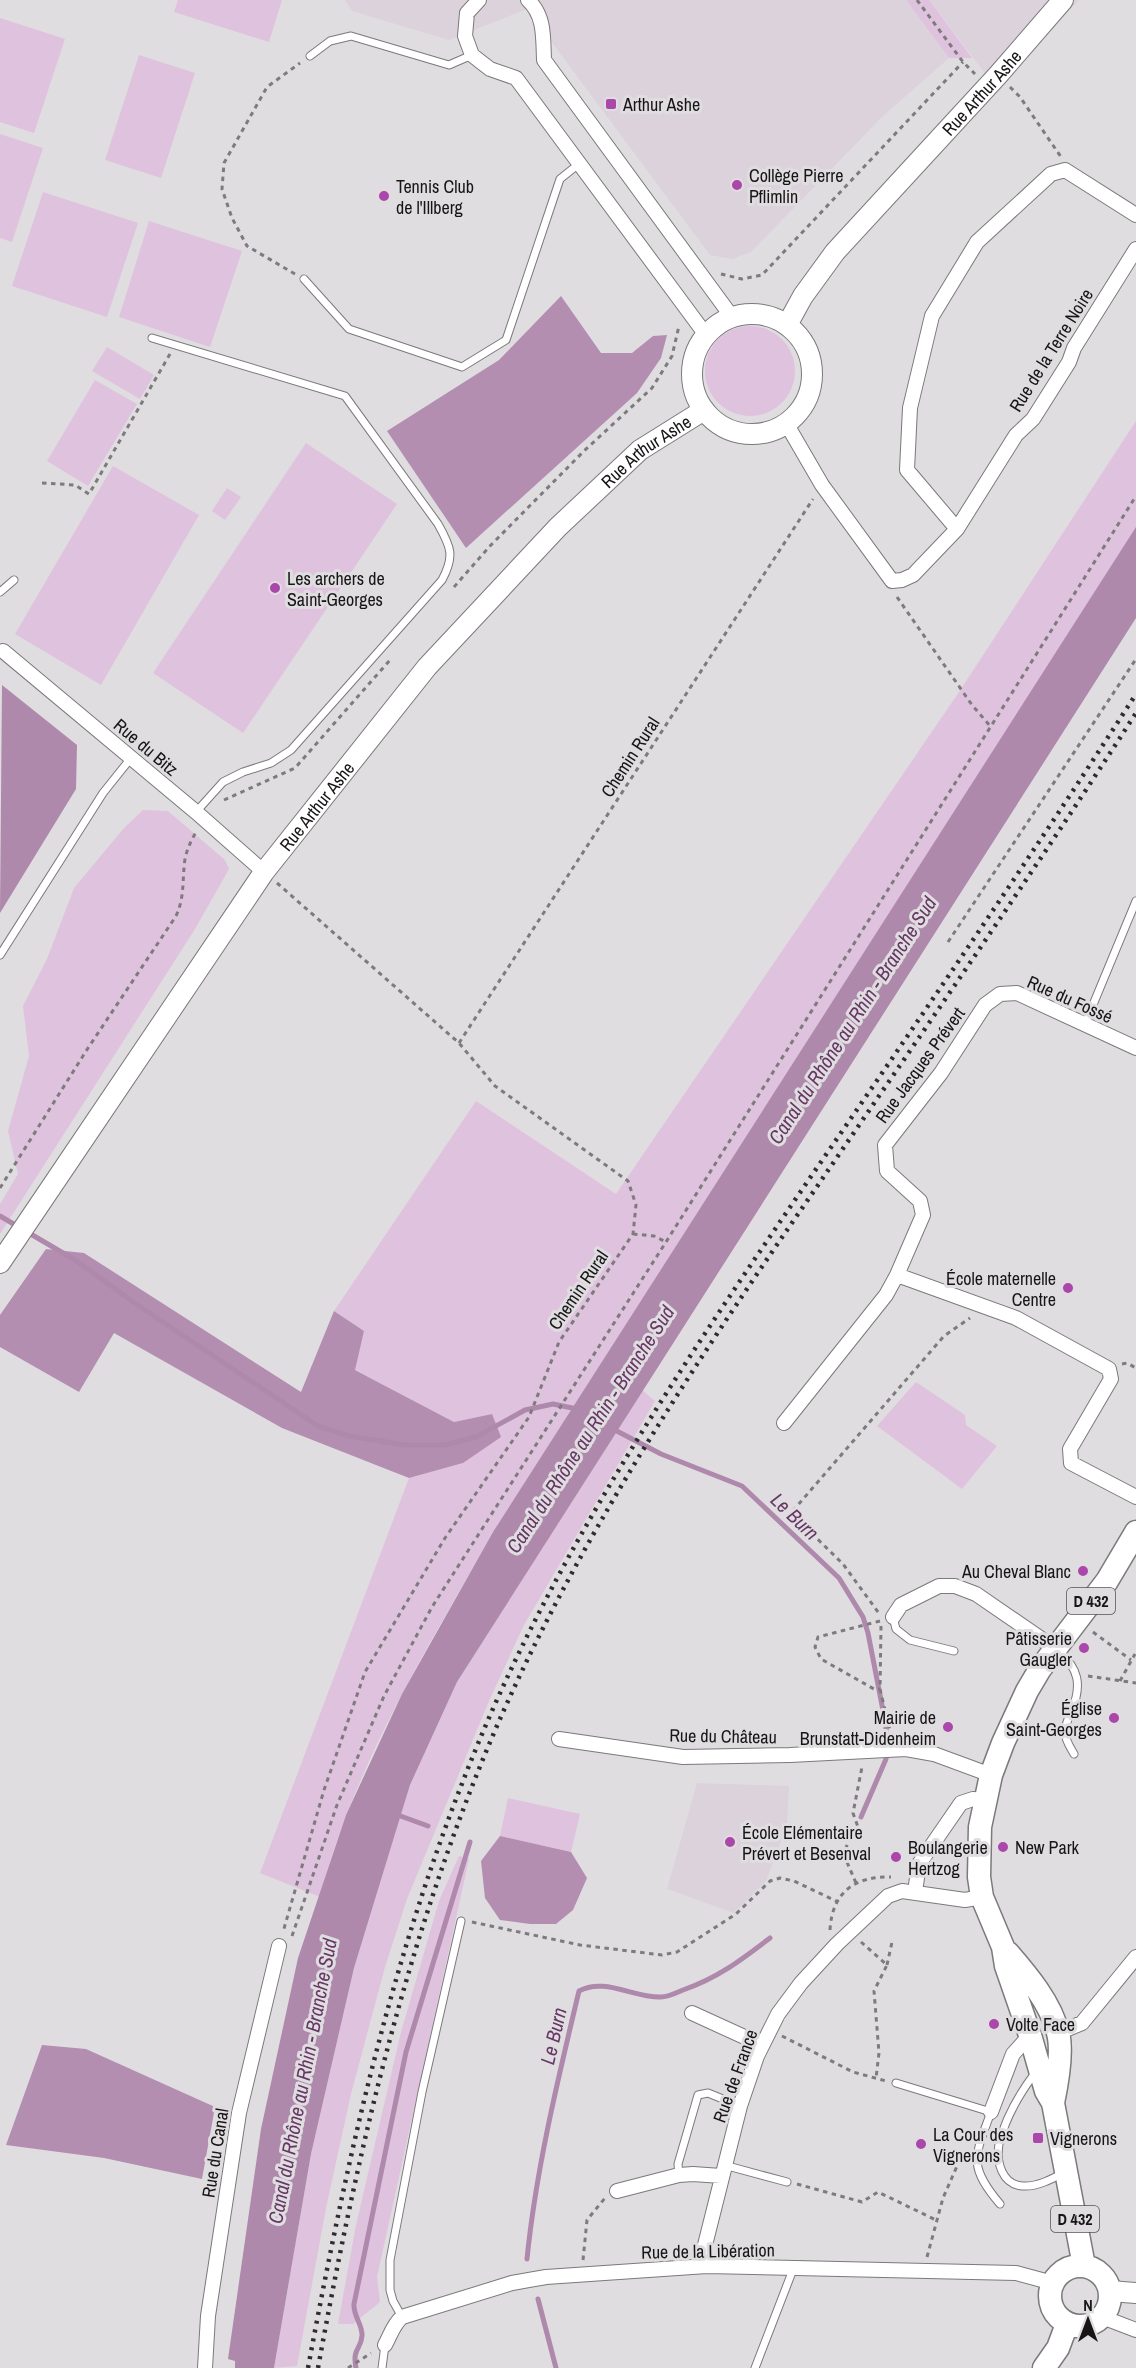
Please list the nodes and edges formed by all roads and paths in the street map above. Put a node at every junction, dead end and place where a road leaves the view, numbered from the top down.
1 (479, 0) edge
2 (528, 0) edge
3 (917, 0) edge
4 (1064, 0) edge
5 (472, 54) junction
6 (310, 56) joint
7 (963, 62) junction
8 (993, 80) junction
9 (579, 163) junction
10 (1065, 170) junction
11 (1136, 215) edge
12 (1136, 249) edge
13 (721, 274) dead end
14 (304, 279) joint
15 (732, 317) junction
16 (677, 319) dead end
17 (787, 325) junction
18 (706, 335) junction
19 (152, 338) dead end
20 (175, 345) junction
21 (704, 410) junction
22 (786, 423) junction
23 (42, 483) dead end
24 (822, 485) junction
25 (1136, 496) edge
26 (957, 530) junction
27 (14, 580) dead end
28 (892, 581) junction
29 (451, 590) dead end
30 (0, 592) edge
31 (1, 650) edge
32 (397, 652) dead end
33 (1136, 659) edge
34 (991, 727) junction
35 (131, 758) junction
36 (201, 816) junction
37 (264, 872) junction
38 (1136, 901) edge
39 (948, 942) dead end
40 (0, 955) edge
41 (989, 1000) joint
42 (1085, 1024) junction
43 (459, 1042) junction
44 (1136, 1048) edge
45 (0, 1188) edge
46 (633, 1234) junction
47 (666, 1242) junction
48 (5, 1254) edge
49 (897, 1275) junction
50 (981, 1305) junction
51 (784, 1422) dead end
52 (1136, 1497) edge
53 (1136, 1532) edge
54 (887, 1619) junction
55 (1077, 1620) junction
56 (872, 1624) dead end
57 (1056, 1649) junction
58 (954, 1651) dead end
59 (1135, 1654) edge
60 (1131, 1660) junction
61 (1136, 1683) edge
62 (880, 1689) junction
63 (558, 1739) dead end
64 (893, 1749) junction
65 (1074, 1754) dead end
66 (863, 1763) dead end
67 (991, 1775) junction
68 (985, 1800) junction
69 (856, 1883) junction
70 (916, 1885) junction
71 (982, 1898) junction
72 (836, 1901) junction
73 (461, 1921) joint
74 (850, 1933) junction
75 (892, 1942) dead end
76 (279, 1946) junction
77 (1003, 1947) junction
78 (825, 1957) junction
79 (1136, 1957) edge
80 (887, 1965) junction
81 (692, 2013) dead end
82 (1030, 2035) junction
83 (798, 2044) dead end
84 (762, 2045) junction
85 (1051, 2052) junction
86 (876, 2078) junction
87 (897, 2083) joint
88 (1053, 2103) junction
89 (740, 2106) junction
90 (992, 2112) junction
91 (976, 2154) junction
92 (723, 2171) junction
93 (1066, 2172) junction
94 (679, 2175) junction
95 (786, 2182) joint
96 (617, 2191) joint
97 (1000, 2205) dead end
98 (936, 2220) junction
99 (707, 2266) junction
100 (1084, 2266) junction
101 (794, 2267) junction
102 (924, 2271) junction
103 (583, 2273) junction
104 (1053, 2283) junction
105 (1110, 2290) junction
106 (1136, 2293) edge
107 (402, 2317) junction
108 (1102, 2317) junction
109 (1067, 2324) junction
110 (1136, 2330) edge
111 (385, 2345) joint
112 (370, 2354) dead end
113 (205, 2368) edge
114 (348, 2368) edge
115 (382, 2368) edge
116 (755, 2368) edge
117 (1044, 2368) edge

1 - 5 street
2 - 15 street
3 - 7 path
4 - 8 main road, Rue Arthur Ashe
5 - 6 lane
5 - 9 street
6 - 14 path
7 - 8 path
7 - 13 path
8 - 10 path
8 - 17 main road, Rue Arthur Ashe
9 - 14 lane
9 - 18 street
10 - 11 street
10 - 26 street
12 - 26 street, Rue de la Terre Noire
15 - 17 main road
15 - 18 main road
16 - 29 path
17 - 22 main road
18 - 21 main road
19 - 20 lane
20 - 23 path
20 - 36 lane
21 - 22 main road
21 - 37 main road, Rue Arthur Ashe
22 - 24 street
24 - 28 street
24 - 43 path, Chemin Rural
25 - 34 path
26 - 28 street, Rue de la Terre Noire
27 - 30 lane
28 - 34 path
31 - 35 street, Rue du Bitz
32 - 36 path
33 - 39 path
34 - 47 path
35 - 36 street, Rue du Bitz
35 - 40 lane
36 - 37 street, Rue du Bitz
36 - 45 path
37 - 43 path, Chemin Rural
37 - 48 main road, Rue Arthur Ashe
38 - 42 lane
41 - 42 street, Rue du Fossé
41 - 49 street, Rue Jacques Prévert
42 - 44 street, Rue du Fossé
43 - 46 path, Chemin Rural
46 - 47 path
46 - 76 path, Chemin Rural
47 - 76 path
49 - 50 street
49 - 51 street, Rue Jacques Prévert
50 - 52 street
50 - 54 path
53 - 55 main road, D 432
54 - 57 street
54 - 58 lane
54 - 62 path
55 - 57 main road, D 432
55 - 60 path
56 - 62 path
57 - 65 lane
57 - 67 main road, D 432
59 - 60 path
60 - 61 path
62 - 64 path
63 - 64 street, Rue du Château
64 - 67 street, Rue du Château
66 - 69 path
67 - 68 main road, D 432
68 - 70 street
68 - 71 main road, D 432
69 - 70 path
69 - 72 path
70 - 71 street, Rue de France
70 - 74 street, Rue de France
71 - 77 main road, D 432
72 - 73 path
72 - 78 path
73 - 107 lane
74 - 78 street, Rue de France
74 - 80 path
75 - 80 path
76 - 113 street, Rue du Canal
77 - 82 main road, D 432
77 - 85 main road, D 432
78 - 84 street, Rue de France
79 - 85 street
80 - 86 path
81 - 84 street, Rue de France
82 - 85 main road, D 432
82 - 90 street
83 - 86 path
84 - 89 street, Rue de France
85 - 88 main road, D 432
85 - 88 main road, D 432
85 - 93 lane
86 - 87 path
87 - 90 lane
88 - 93 main road, D 432
89 - 92 street, Rue de France
89 - 94 lane
90 - 91 lane
91 - 97 lane
91 - 98 path
92 - 94 street
92 - 95 lane
92 - 99 street, Rue de France
93 - 100 main road, D 432
94 - 96 street
95 - 98 path
96 - 103 path
98 - 102 path
99 - 101 street, Rue de la Libération
99 - 103 street, Rue de la Libération
100 - 104 main road
100 - 105 main road
101 - 102 street, Rue de la Libération
101 - 116 lane
102 - 104 street, Rue de la Libération
103 - 107 street, Rue de la Libération
104 - 109 main road
105 - 106 main road
105 - 108 main road
107 - 111 street
108 - 109 main road
108 - 110 street
109 - 117 main road
111 - 115 lane
112 - 114 path

